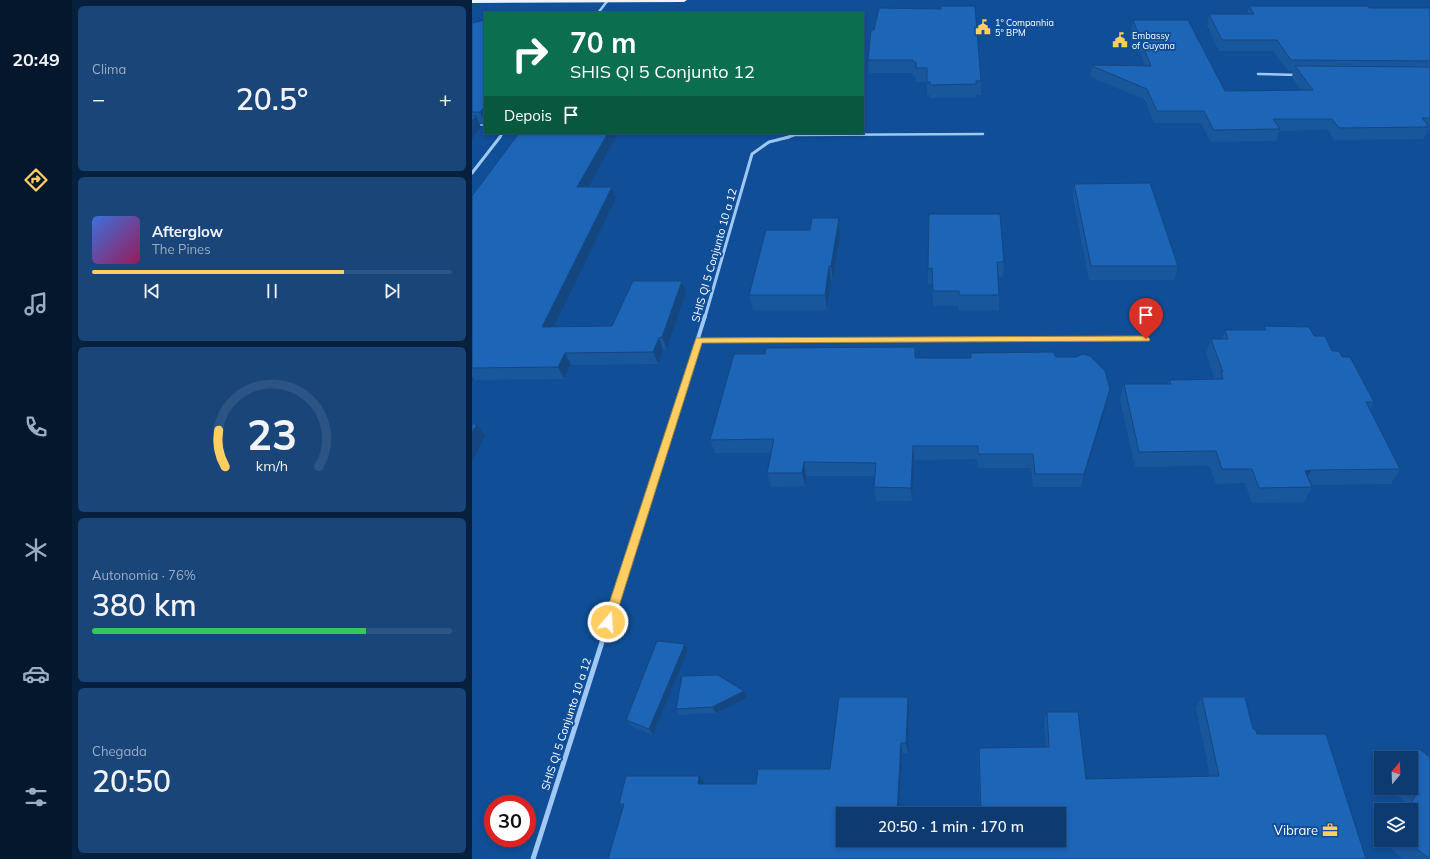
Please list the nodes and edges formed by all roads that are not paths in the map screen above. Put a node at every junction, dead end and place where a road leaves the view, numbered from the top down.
1 (608, 0) edge
2 (684, 0) edge
3 (472, 1) edge
4 (599, 12) edge
5 (1258, 74) dead end
6 (1305, 74) edge
7 (472, 125) edge
8 (484, 125) edge
9 (502, 134) edge
10 (983, 134) dead end
11 (472, 173) edge
12 (1146, 339) dead end
13 (698, 340) junction
14 (533, 859) edge

1 - 2 main road
1 - 3 main road
1 - 4 street
5 - 6 street
7 - 8 lane
9 - 11 street
10 - 13 street, SHIS QI 5 Conjunto 10 a 12
12 - 13 street
13 - 14 street, SHIS QI 5 Conjunto 10 a 12

